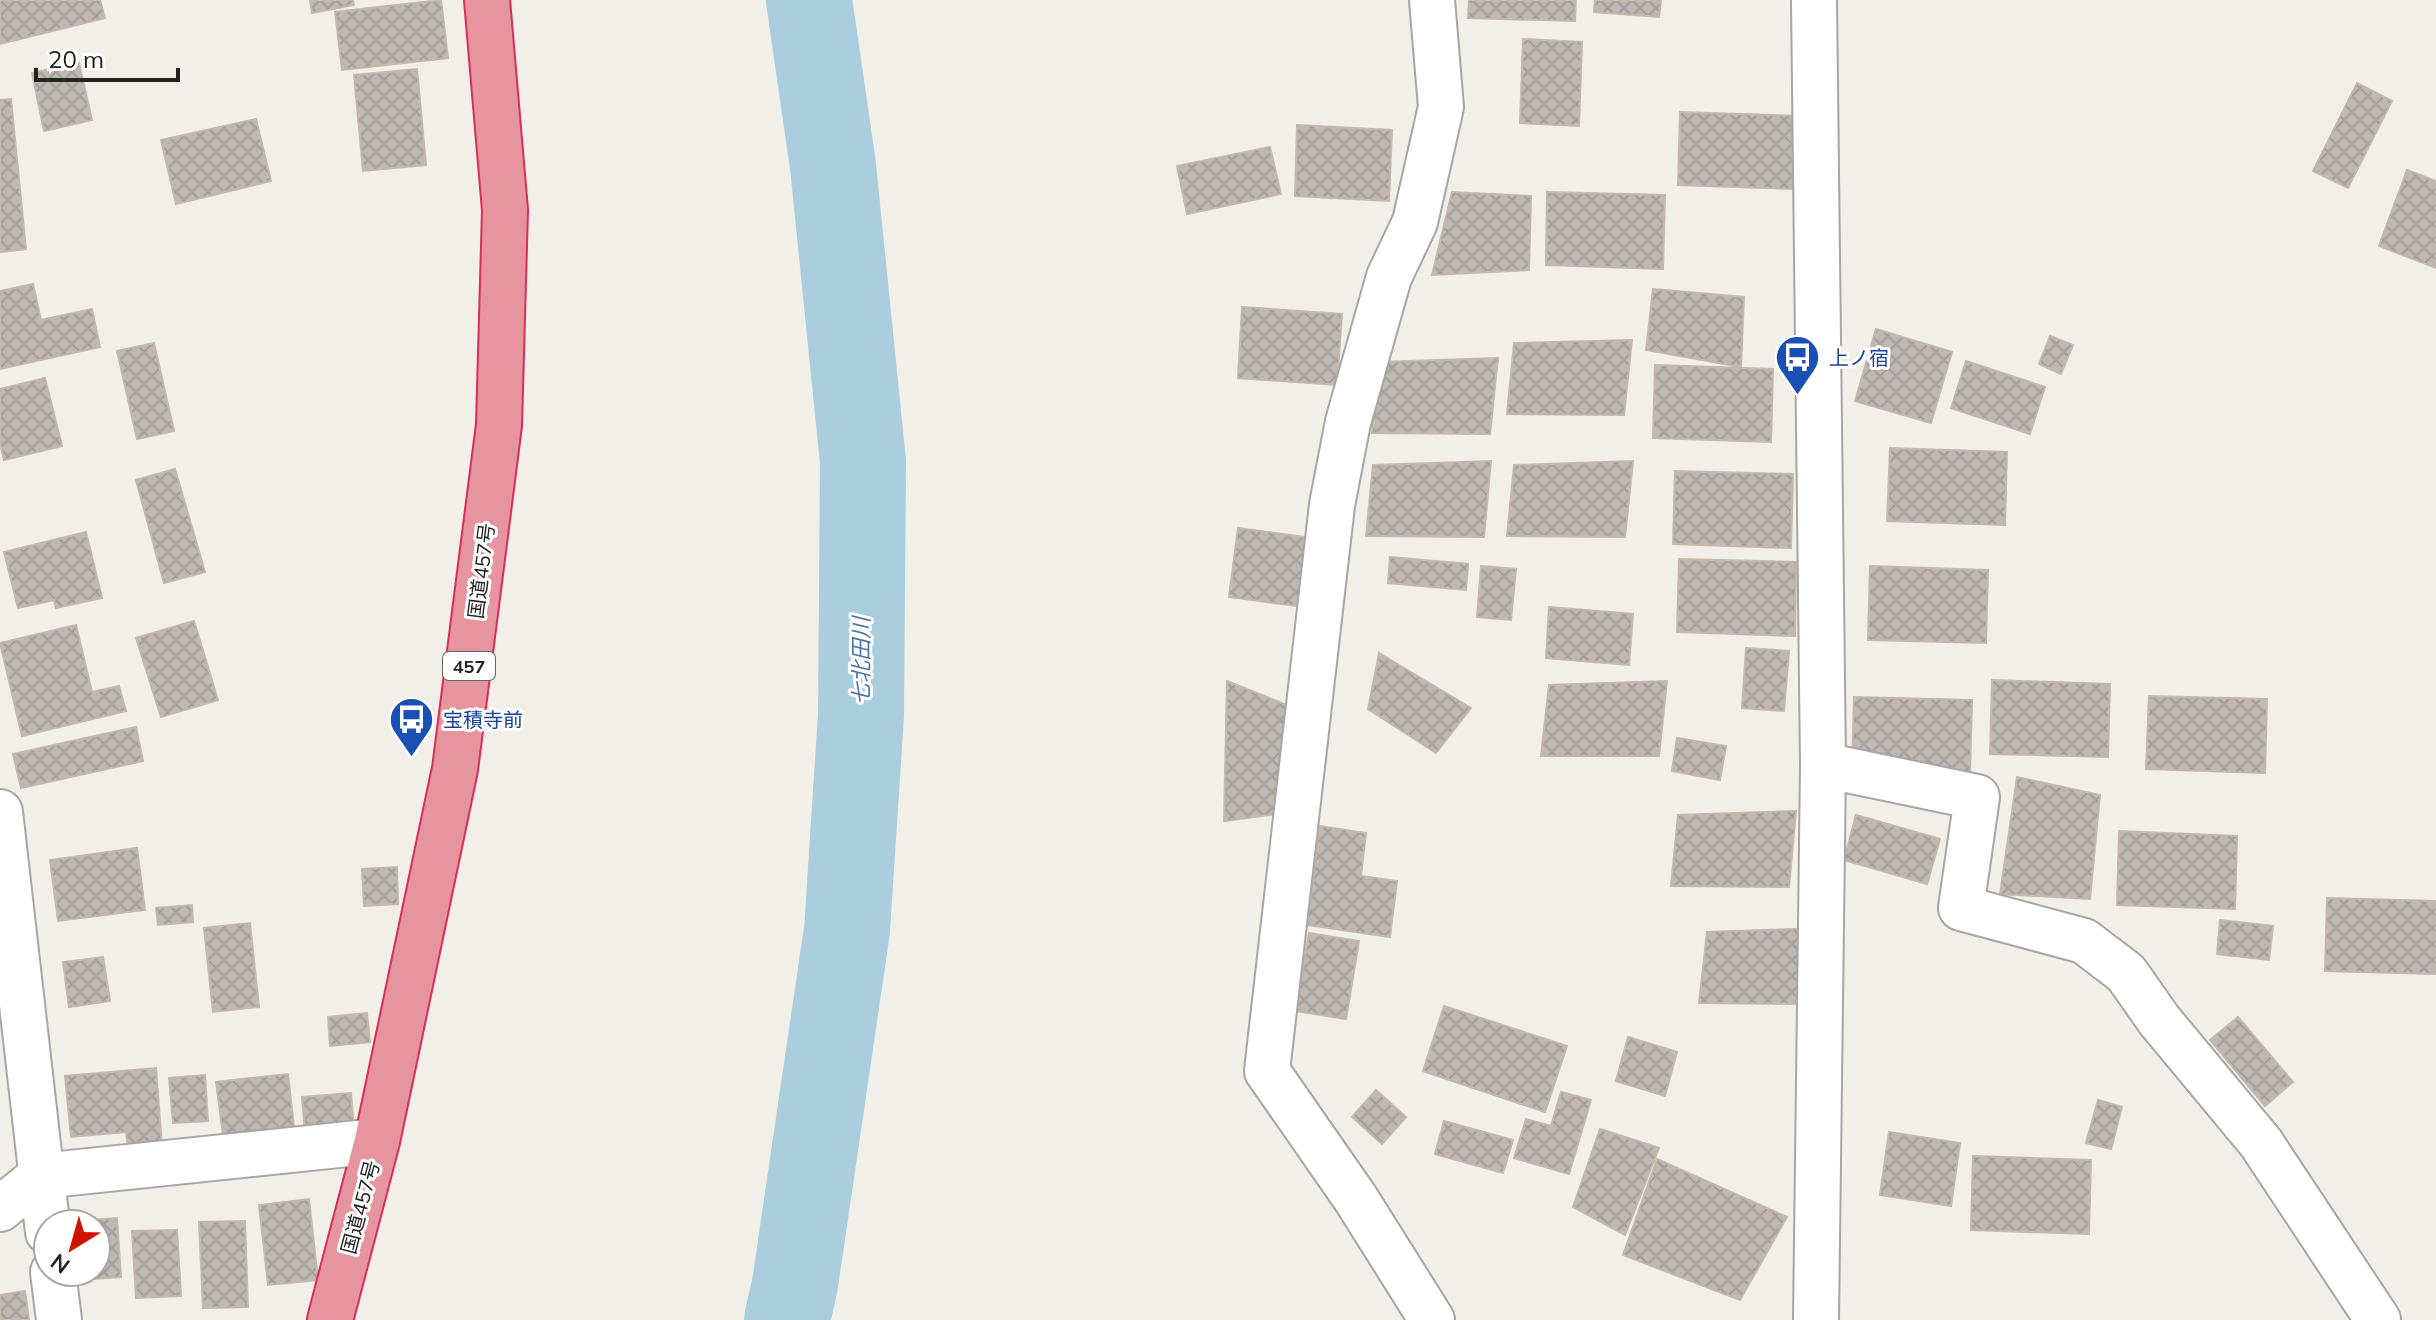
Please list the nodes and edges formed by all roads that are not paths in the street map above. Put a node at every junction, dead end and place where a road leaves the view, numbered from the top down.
1 (487, 0) edge
2 (1432, 0) edge
3 (1814, 0) edge
4 (1823, 765) junction
5 (0, 812) edge
6 (377, 1141) junction
7 (41, 1176) junction
8 (45, 1208) edge
9 (0, 1209) edge
10 (55, 1288) edge
11 (59, 1320) edge
12 (330, 1320) edge
13 (1432, 1320) edge
14 (1816, 1320) edge
15 (2378, 1320) edge

1 - 6 highway, 国道457号 / 457
2 - 13 street
3 - 4 street
4 - 14 street
4 - 15 street
5 - 7 street
6 - 7 street
6 - 12 highway, 国道457号 / 457
7 - 8 street
7 - 9 street
10 - 11 street

